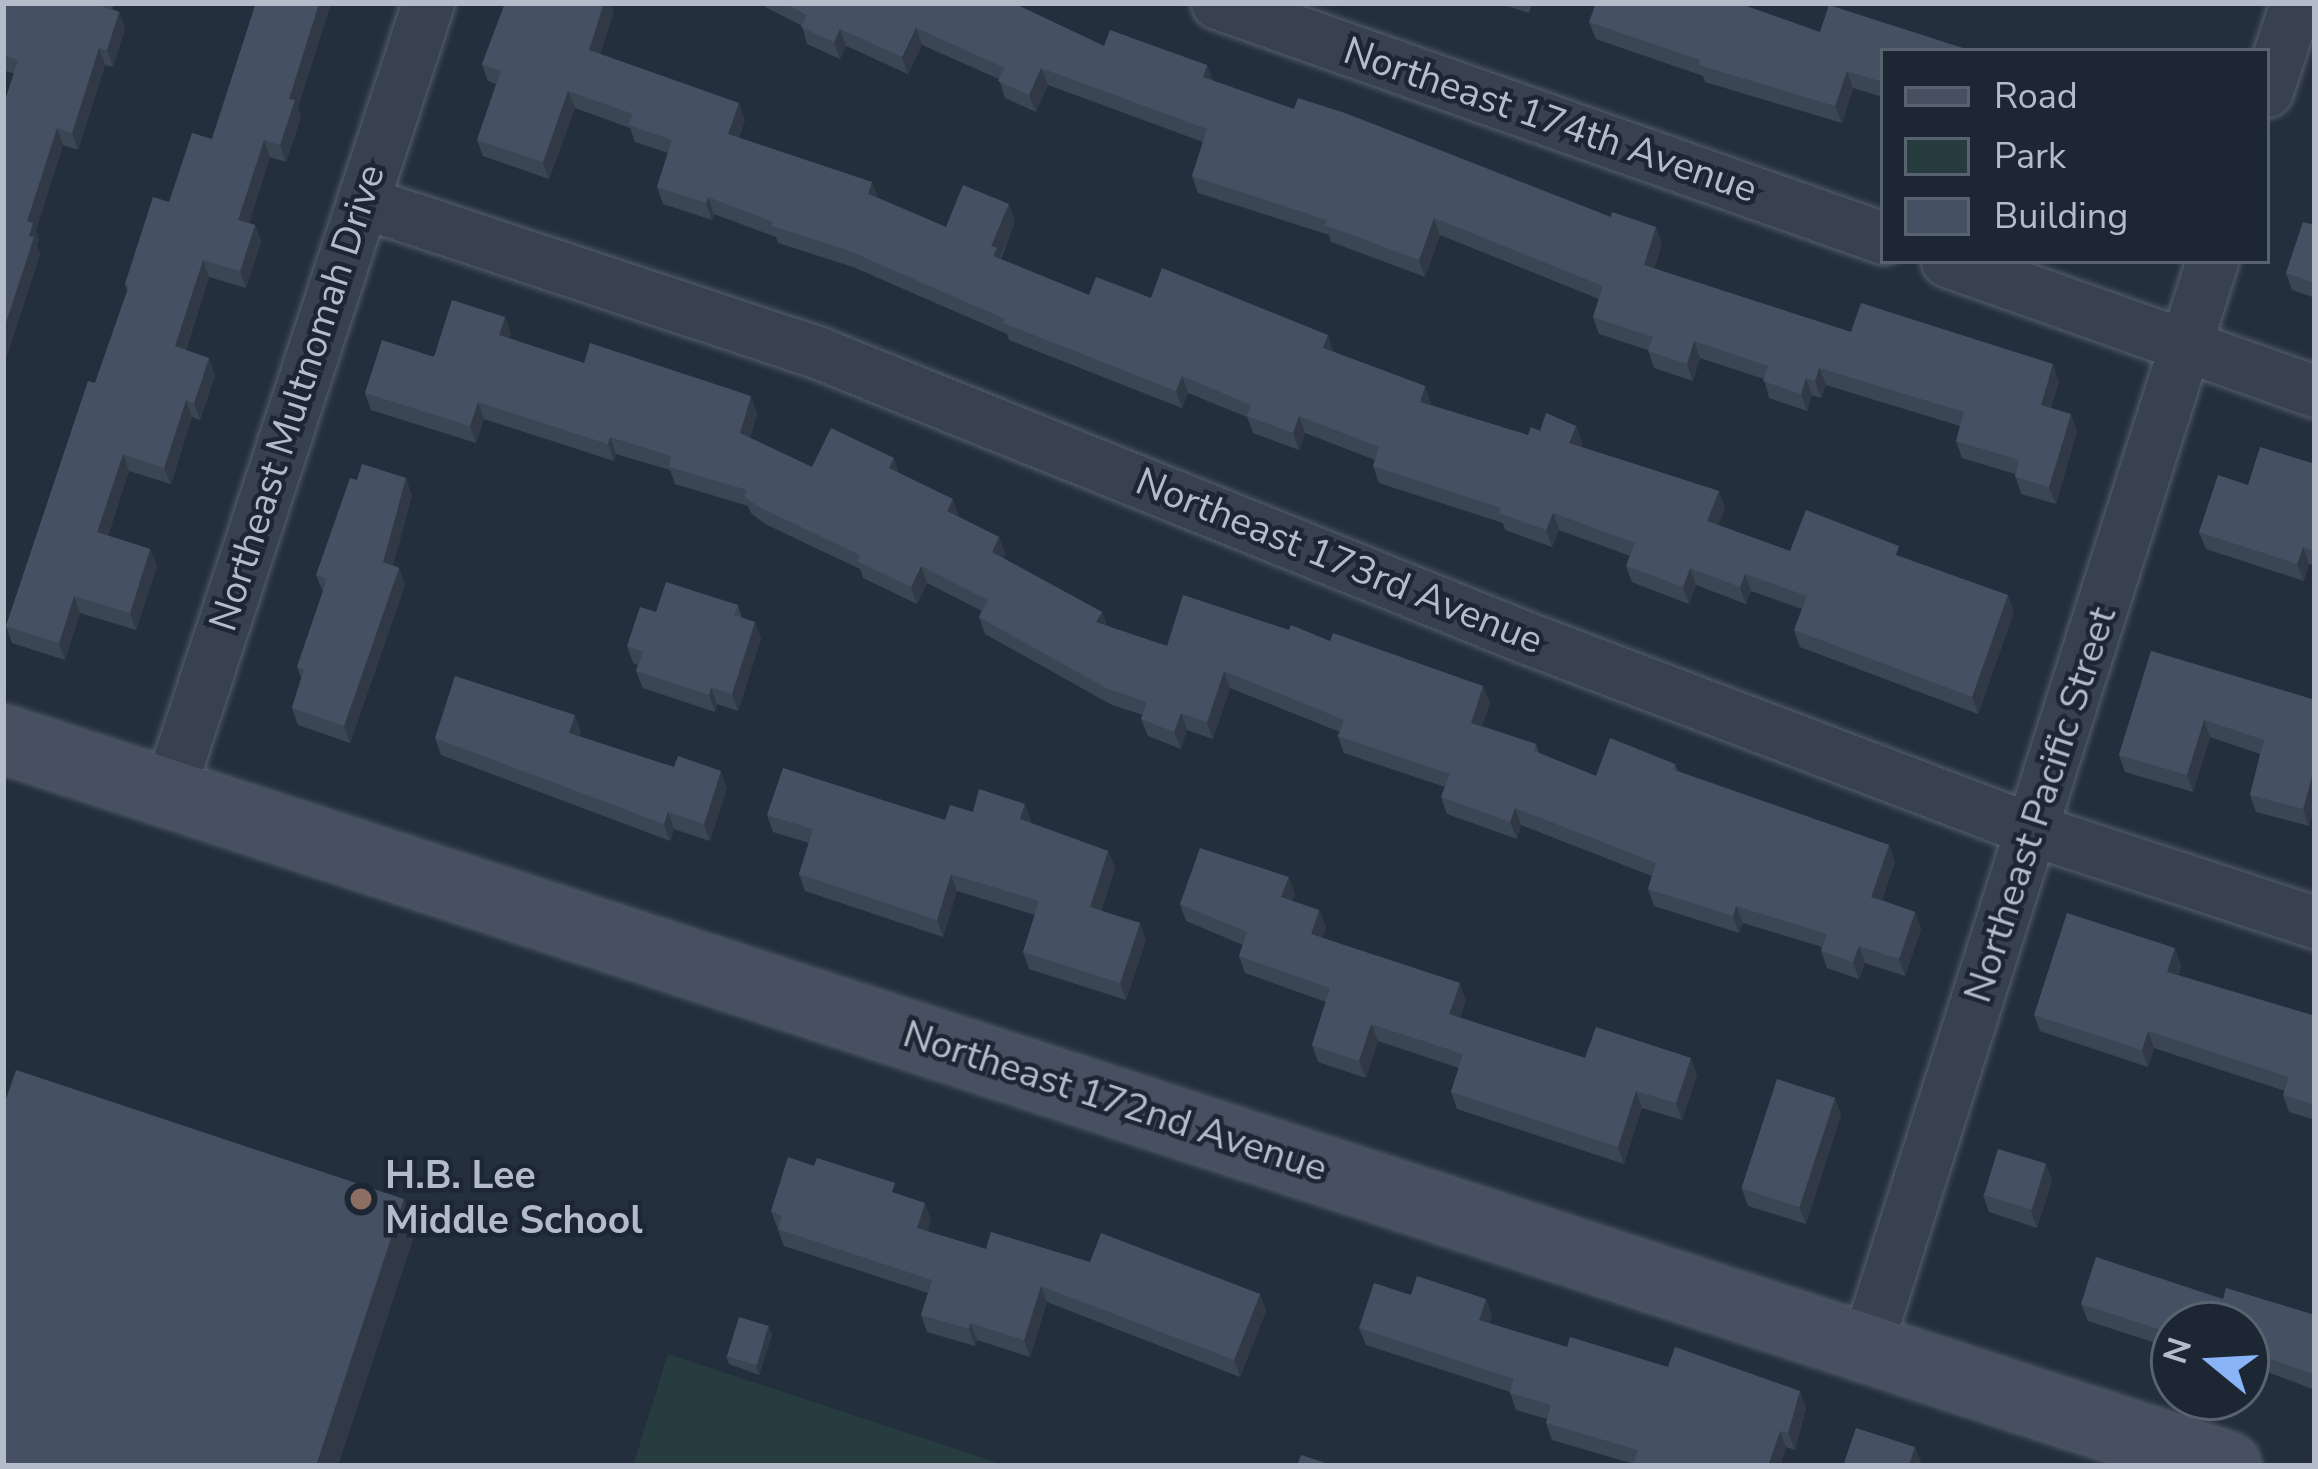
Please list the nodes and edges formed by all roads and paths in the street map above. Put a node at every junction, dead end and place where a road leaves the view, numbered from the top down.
1 (428, 3) edge
2 (1217, 3) edge
3 (2296, 3) edge
4 (2270, 82) edge
5 (363, 202) junction
6 (1880, 237) edge
7 (1955, 264) edge
8 (2211, 264) edge
9 (2186, 350) junction
10 (2315, 392) edge
11 (3, 739) edge
12 (168, 793) junction
13 (2033, 830) junction
14 (2315, 922) edge
15 (1866, 1347) junction
16 (2227, 1466) edge

1 - 5 street, Northeast Multnomah Drive
2 - 6 street, Northeast 174th Avenue
3 - 4 street
5 - 12 street, Northeast Multnomah Drive
5 - 13 street, Northeast 173rd Avenue
7 - 9 street
8 - 9 street, Northeast Pacific Street
9 - 10 street
9 - 13 street, Northeast Pacific Street
11 - 12 street, Northeast 172nd Avenue
12 - 15 street, Northeast 172nd Avenue
13 - 14 street, Northeast 173rd Avenue
13 - 15 street, Northeast Pacific Street
15 - 16 street, Northeast 172nd Avenue

